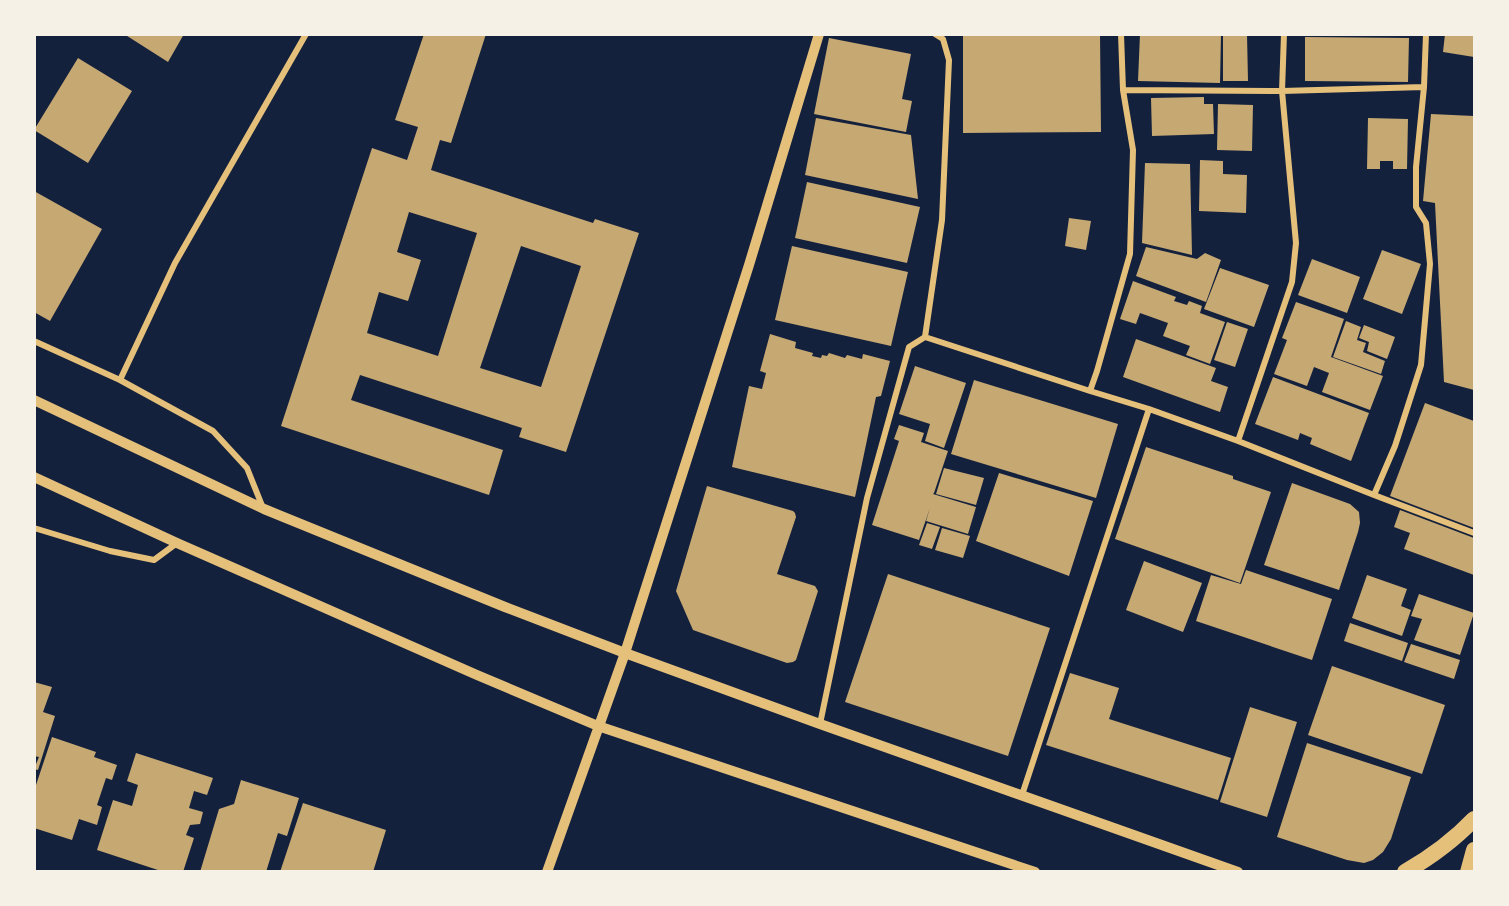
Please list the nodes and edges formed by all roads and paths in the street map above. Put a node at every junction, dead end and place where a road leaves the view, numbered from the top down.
1 (306, 34) edge
2 (819, 34) edge
3 (935, 34) edge
4 (1121, 34) edge
5 (1284, 34) edge
6 (1426, 34) edge
7 (1424, 87) junction
8 (1123, 90) junction
9 (1282, 91) junction
10 (925, 337) junction
11 (34, 341) edge
12 (120, 380) junction
13 (1090, 391) junction
14 (34, 400) edge
15 (1149, 409) junction
16 (1238, 441) junction
17 (34, 477) edge
18 (1374, 495) junction
19 (264, 509) junction
20 (34, 528) edge
21 (1474, 533) edge
22 (177, 543) junction
23 (624, 653) junction
24 (820, 724) junction
25 (598, 726) junction
26 (1022, 795) junction
27 (1474, 819) edge
28 (1474, 850) edge
29 (547, 872) edge
30 (1035, 872) edge
31 (1238, 872) edge
32 (1405, 872) edge
33 (1468, 872) edge

1 - 12 street
2 - 23 street
3 - 10 street
4 - 8 street
5 - 9 street
6 - 7 street
7 - 9 street
7 - 18 street
8 - 9 street
8 - 13 street
9 - 16 street
10 - 13 street
10 - 24 street
11 - 12 street
12 - 19 street
13 - 15 street
14 - 19 street
15 - 16 street
15 - 26 street
16 - 18 street
17 - 22 street
18 - 21 street
19 - 23 street
20 - 22 street
22 - 25 street
23 - 24 street
23 - 25 street
24 - 26 street
25 - 29 street
25 - 30 street
26 - 31 street
27 - 32 highway
28 - 33 highway

